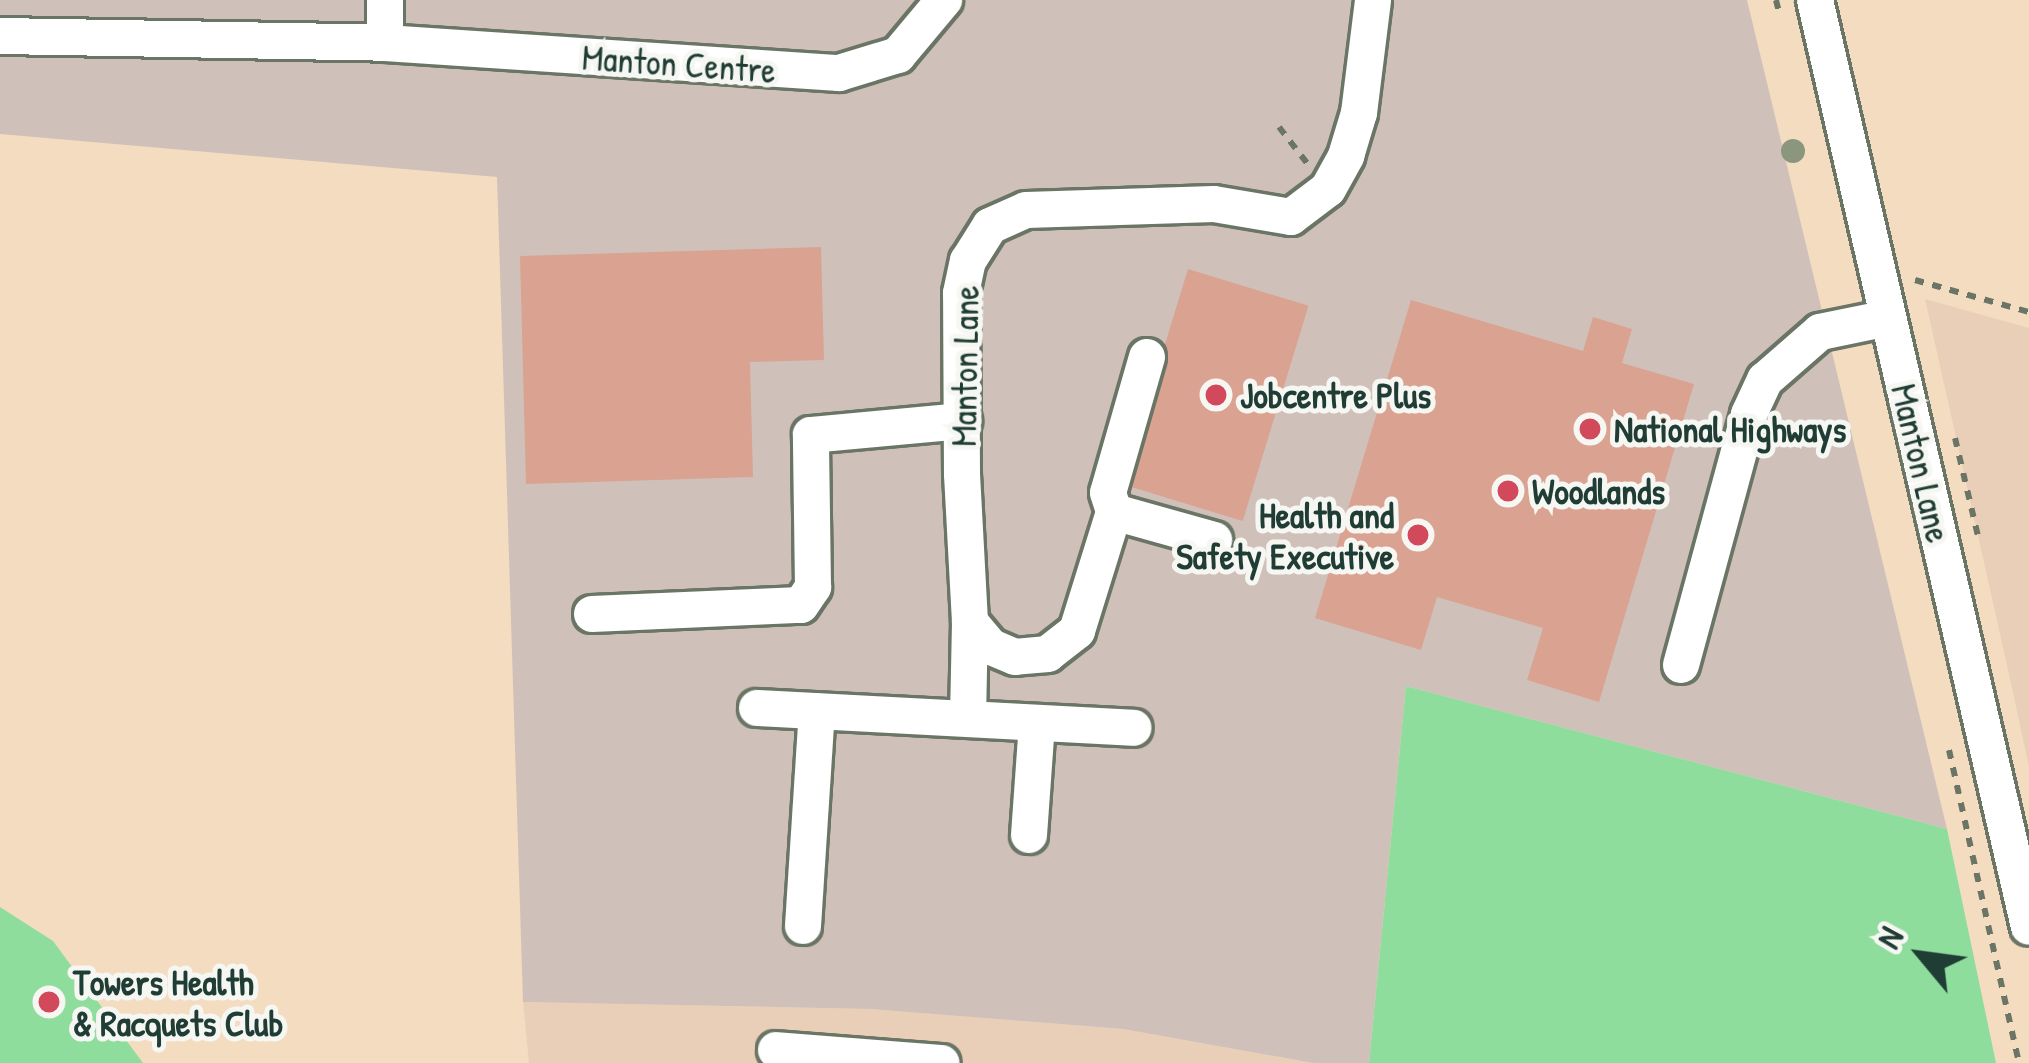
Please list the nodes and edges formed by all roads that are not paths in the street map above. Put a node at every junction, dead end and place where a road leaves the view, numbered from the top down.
1 (385, 0) edge
2 (944, 0) edge
3 (1373, 0) edge
4 (1815, 0) edge
5 (0, 36) edge
6 (385, 43) junction
7 (1888, 318) junction
8 (1147, 357) dead end
9 (963, 422) junction
10 (1110, 526) junction
11 (1214, 540) dead end
12 (592, 614) dead end
13 (970, 622) junction
14 (1681, 665) dead end
15 (757, 708) dead end
16 (817, 711) junction
17 (968, 718) junction
18 (1037, 724) junction
19 (1133, 728) dead end
20 (1029, 835) dead end
21 (803, 926) dead end
22 (2029, 927) edge
23 (776, 1050) dead end
24 (878, 1061) edge
25 (941, 1063) edge

1 - 6 street
2 - 6 street, Manton Centre
3 - 9 street, Manton Lane
4 - 7 street, Manton Lane
5 - 6 street, Manton Centre
7 - 14 street
7 - 22 street, Manton Lane
8 - 10 street
9 - 12 street
9 - 13 street, Manton Lane
10 - 11 street
10 - 13 street
13 - 17 street, Manton Lane
15 - 16 street
16 - 17 street
16 - 21 street
17 - 18 street
18 - 19 street
18 - 20 street
23 - 24 street
24 - 25 street

